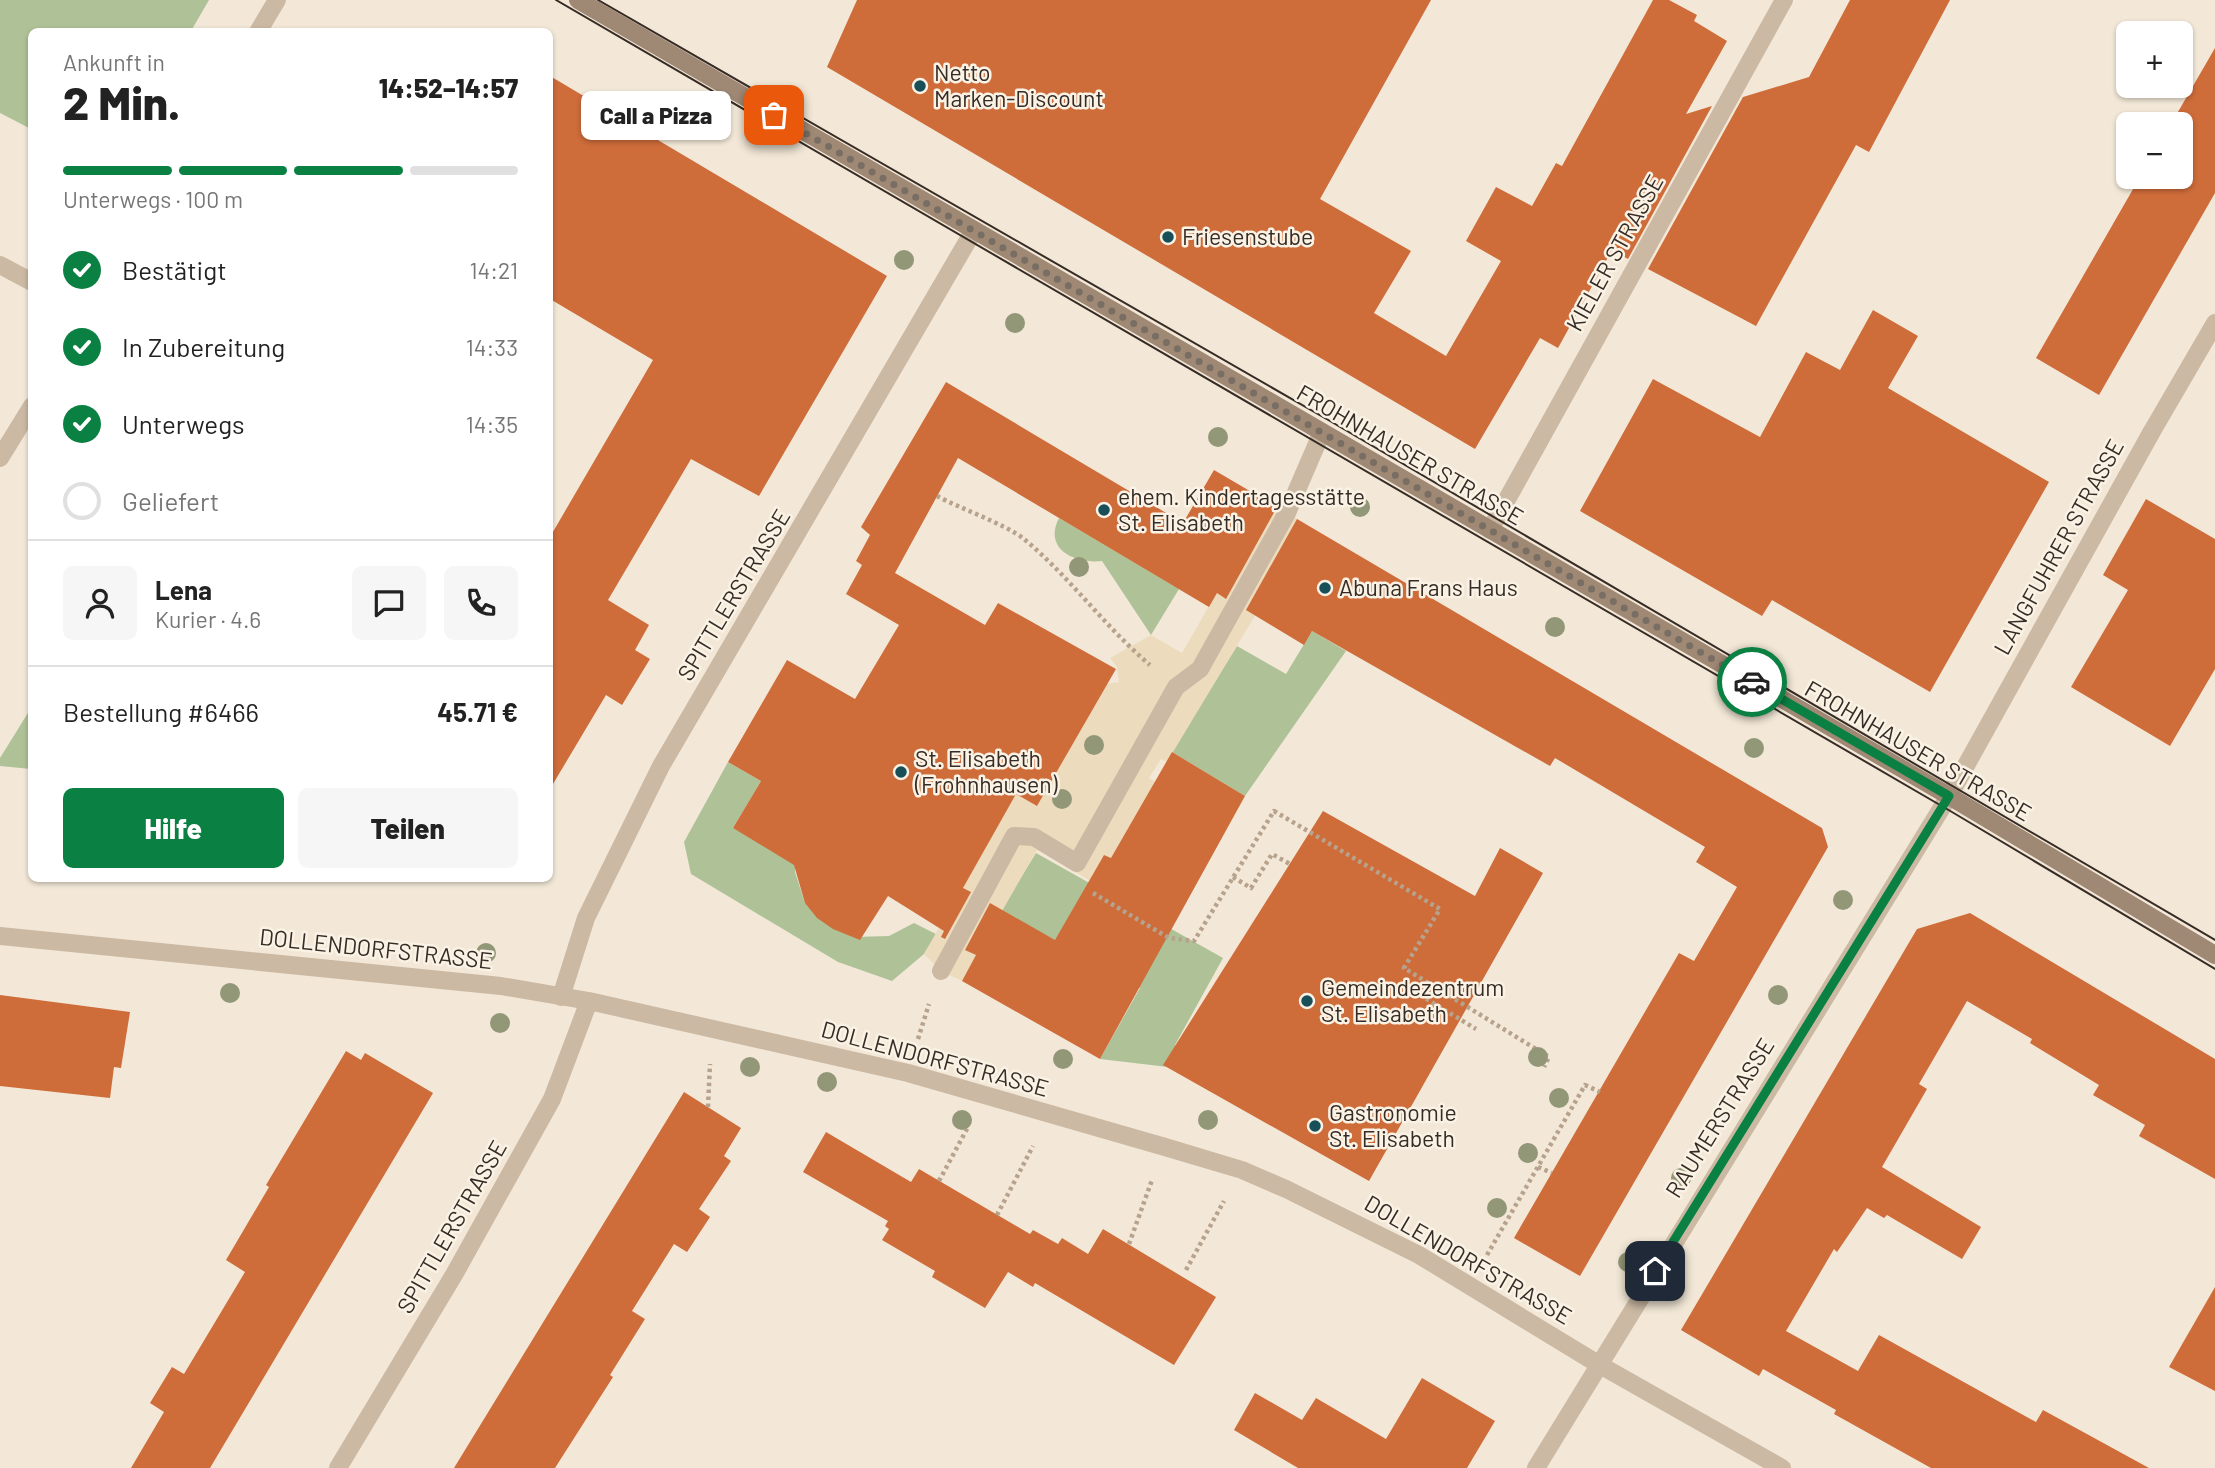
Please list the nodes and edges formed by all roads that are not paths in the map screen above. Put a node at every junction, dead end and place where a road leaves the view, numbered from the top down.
1 (277, 0) edge
2 (578, 0) edge
3 (1784, 0) edge
4 (260, 28) edge
5 (974, 230) junction
6 (0, 265) edge
7 (28, 280) edge
8 (2215, 323) edge
9 (28, 412) edge
10 (1322, 432) junction
11 (0, 458) edge
12 (1490, 530) junction
13 (1949, 796) junction
14 (0, 936) edge
15 (2215, 955) edge
16 (941, 971) dead end
17 (561, 996) junction
18 (589, 1001) junction
19 (1598, 1364) junction
20 (338, 1468) edge
21 (1536, 1468) edge
22 (1782, 1468) edge

1 - 4 street
2 - 5 main road, FROHNHAUSER STRASSE
3 - 12 street, KIELER STRASSE
5 - 10 main road, FROHNHAUSER STRASSE
5 - 17 street, SPITTLERSTRASSE
6 - 7 street
8 - 13 street, LANGFUHRER STRASSE
9 - 11 street
10 - 12 main road, FROHNHAUSER STRASSE
10 - 16 street
12 - 13 main road, FROHNHAUSER STRASSE
13 - 15 main road, FROHNHAUSER STRASSE
13 - 19 street, RAUMERSTRASSE
14 - 17 street, DOLLENDORFSTRASSE
17 - 18 street, DOLLENDORFSTRASSE
18 - 19 street, DOLLENDORFSTRASSE
18 - 20 street, SPITTLERSTRASSE
19 - 21 street, RAUMERSTRASSE
19 - 22 street, DOLLENDORFSTRASSE

